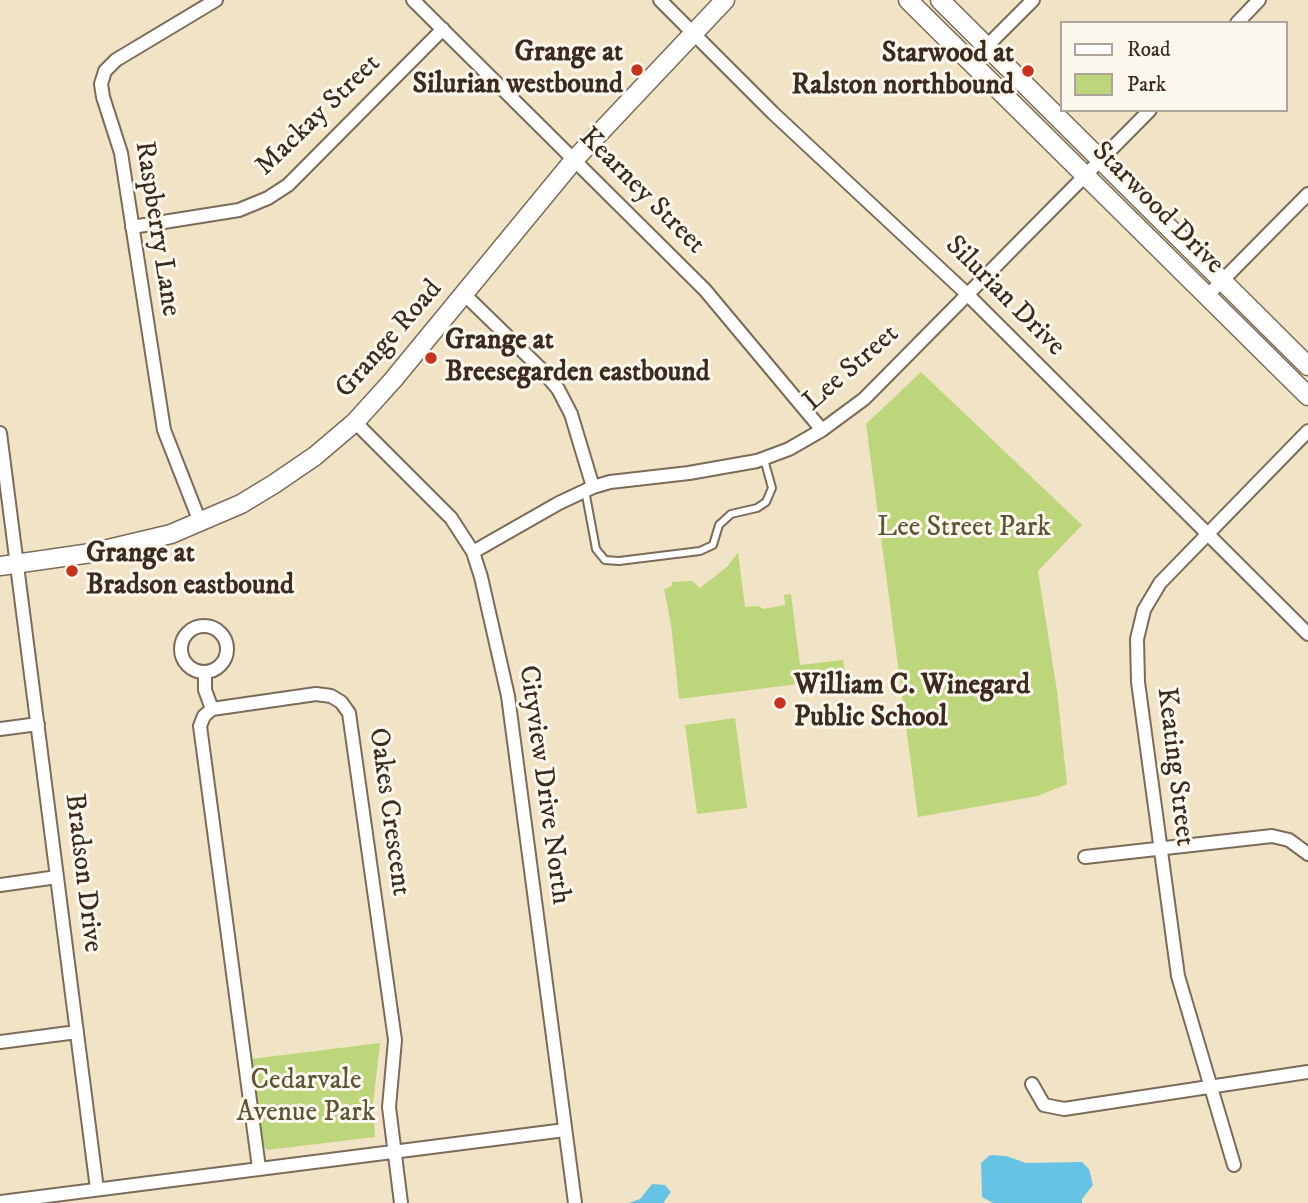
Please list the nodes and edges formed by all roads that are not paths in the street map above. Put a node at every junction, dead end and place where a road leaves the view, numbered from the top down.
1 (216, 0) edge
2 (413, 0) edge
3 (660, 0) edge
4 (725, 0) edge
5 (908, 0) edge
6 (940, 0) edge
7 (1033, 0) edge
8 (1259, 0) edge
9 (1239, 21) edge
10 (443, 29) junction
11 (693, 32) junction
12 (987, 47) junction
13 (971, 62) junction
14 (1148, 112) edge
15 (574, 160) junction
16 (1101, 160) junction
17 (1085, 175) junction
18 (1308, 194) edge
19 (132, 227) junction
20 (1222, 281) junction
21 (464, 294) junction
22 (967, 294) junction
23 (1207, 296) junction
24 (1308, 366) edge
25 (1308, 396) edge
26 (355, 422) junction
27 (822, 430) junction
28 (1308, 431) edge
29 (0, 433) edge
30 (764, 459) junction
31 (589, 489) junction
32 (200, 522) junction
33 (1209, 533) junction
34 (473, 552) junction
35 (18, 563) junction
36 (0, 566) edge
37 (1308, 634) edge
38 (205, 672) dead end
39 (212, 709) junction
40 (38, 724) junction
41 (0, 729) edge
42 (1160, 849) junction
43 (1308, 854) edge
44 (1086, 858) dead end
45 (57, 877) junction
46 (0, 885) edge
47 (77, 1032) junction
48 (0, 1042) edge
49 (1308, 1072) edge
50 (1032, 1084) dead end
51 (1211, 1087) junction
52 (565, 1130) junction
53 (393, 1151) junction
54 (1234, 1165) dead end
55 (259, 1168) junction
56 (97, 1189) junction
57 (0, 1202) edge
58 (401, 1203) edge
59 (575, 1203) edge

1 - 19 street, Raspberry Lane
2 - 10 street, Kearney Street
3 - 11 street, Silurian Drive
4 - 11 street, Grange Road
5 - 13 street, Starwood Drive
6 - 12 street, Starwood Drive
7 - 12 street
8 - 9 street
10 - 15 street, Kearney Street
10 - 19 street, Mackay Street
11 - 15 street, Grange Road
11 - 22 street, Silurian Drive
12 - 13 street
12 - 16 street, Starwood Drive
13 - 17 street, Starwood Drive
14 - 16 street, Lee Street
15 - 21 street, Grange Road
15 - 27 street, Kearney Street
16 - 17 street, Lee Street
16 - 20 street, Starwood Drive
17 - 22 street, Lee Street
17 - 23 street, Starwood Drive
18 - 20 street
19 - 32 street, Raspberry Lane
20 - 23 street
20 - 24 street, Starwood Drive
21 - 26 street, Grange Road
21 - 31 street
22 - 27 street, Lee Street
22 - 33 street, Silurian Drive
23 - 25 street, Starwood Drive
26 - 32 street, Grange Road
26 - 34 street, Cityview Drive North
27 - 30 street, Lee Street
28 - 33 street, Keating Street
29 - 35 street, Bradson Drive
30 - 31 street, Lee Street
30 - 31 lane
31 - 34 street, Lee Street
32 - 35 street, Grange Road
33 - 37 street, Silurian Drive
33 - 42 street, Keating Street
34 - 52 street, Cityview Drive North
35 - 36 street, Grange Road
35 - 40 street, Bradson Drive
38 - 39 street
39 - 53 street, Oakes Crescent
39 - 55 street
40 - 41 street
40 - 45 street, Bradson Drive
42 - 43 street
42 - 44 street
42 - 51 street, Keating Street
45 - 46 street
45 - 47 street, Bradson Drive
47 - 48 street
47 - 56 street, Bradson Drive
49 - 51 street
50 - 51 street
51 - 54 street, Keating Street
52 - 53 street
52 - 59 street, Cityview Drive North
53 - 55 street
53 - 58 street, Oakes Crescent
55 - 56 street
56 - 57 street

